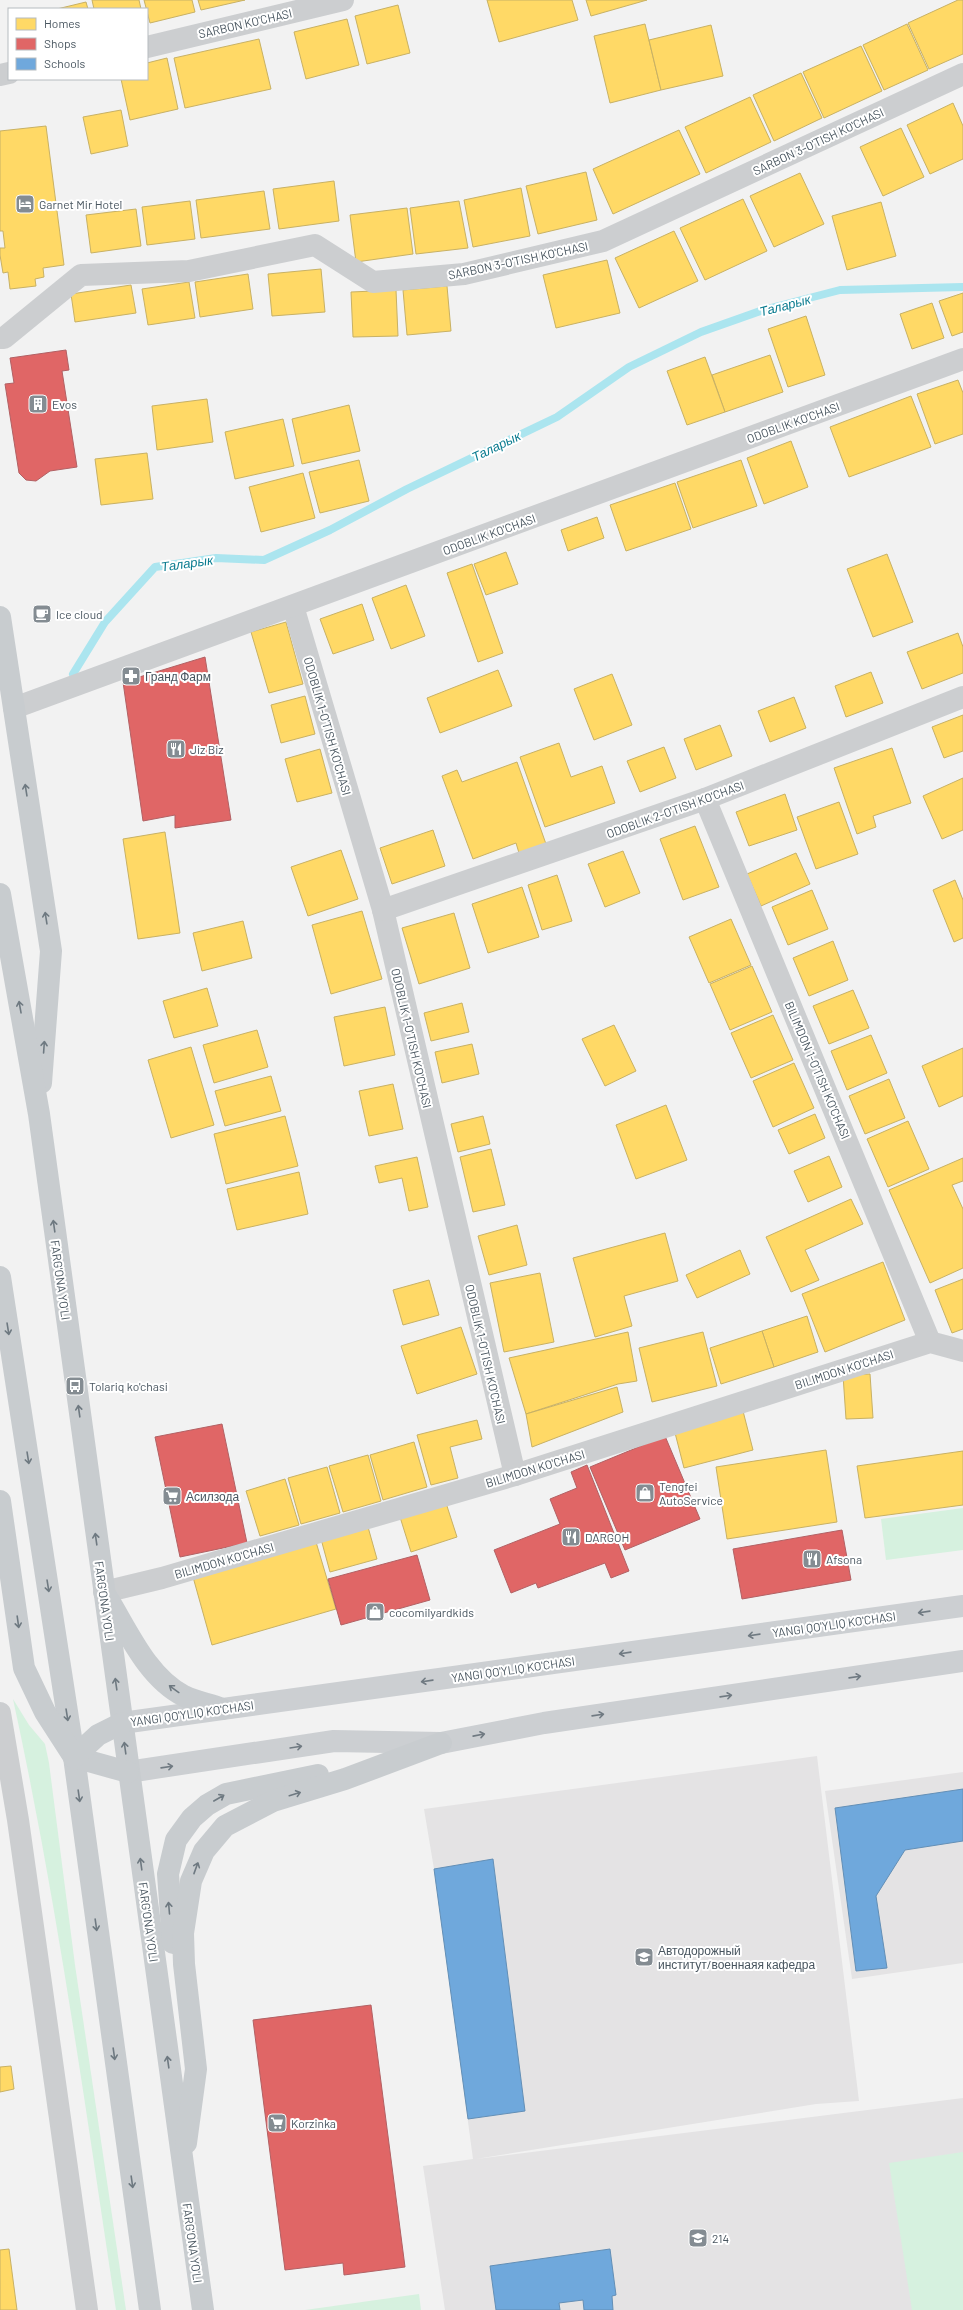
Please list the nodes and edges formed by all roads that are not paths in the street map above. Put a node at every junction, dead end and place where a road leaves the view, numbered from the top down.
1 (343, 0) edge
2 (148, 47) edge
3 (963, 74) edge
4 (0, 338) edge
5 (963, 359) edge
6 (293, 606) junction
7 (0, 617) edge
8 (963, 697) edge
9 (14, 708) junction
10 (705, 799) junction
11 (0, 894) edge
12 (382, 910) junction
13 (38, 1114) junction
14 (0, 1277) edge
15 (930, 1342) junction
16 (963, 1351) edge
17 (515, 1475) junction
18 (0, 1501) edge
19 (104, 1592) junction
20 (963, 1606) edge
21 (963, 1661) edge
22 (222, 1708) junction
23 (0, 1713) edge
24 (122, 1723) junction
25 (441, 1743) junction
26 (74, 1757) junction
27 (381, 1764) junction
28 (128, 1772) junction
29 (182, 2170) junction
30 (87, 2310) edge
31 (150, 2310) edge
32 (203, 2310) edge

1 - 2 street, SARBON KO'CHASI
3 - 4 street, SARBON 3-O'TISH KO'CHASI
5 - 6 street, ODOBLIK KO'CHASI
6 - 9 street, ODOBLIK KO'CHASI
6 - 12 street, ODOBLIK 1-O'TISH KO'CHASI
7 - 9 main road
8 - 10 street, ODOBLIK 2-O'TISH KO'CHASI
13 -> 9 main road
10 - 12 street, ODOBLIK 2-O'TISH KO'CHASI
10 - 15 street, BILIMDON 1-O'TISH KO'CHASI
13 -> 11 main road, FARG'ONA YO'LI
12 - 17 street, ODOBLIK 1-O'TISH KO'CHASI
19 -> 13 main road, FARG'ONA YO'LI
14 -> 26 main road
15 - 16 street
15 - 17 street, BILIMDON KO'CHASI
17 - 19 street, BILIMDON KO'CHASI
18 -> 26 main road
22 -> 19 main road
24 -> 19 main road, FARG'ONA YO'LI
20 -> 22 main road, YANGI QO'YLIQ KO'CHASI
25 -> 21 main road
22 - 24 main road, YANGI QO'YLIQ KO'CHASI
23 - 30 street
24 - 26 main road, YANGI QO'YLIQ KO'CHASI
28 -> 24 main road, FARG'ONA YO'LI
25 - 27 main road
28 -> 25 main road
26 - 28 main road
26 -> 31 main road
29 -> 27 main road
29 -> 27 main road
29 -> 28 main road, FARG'ONA YO'LI
29 - 32 main road, FARG'ONA YO'LI

